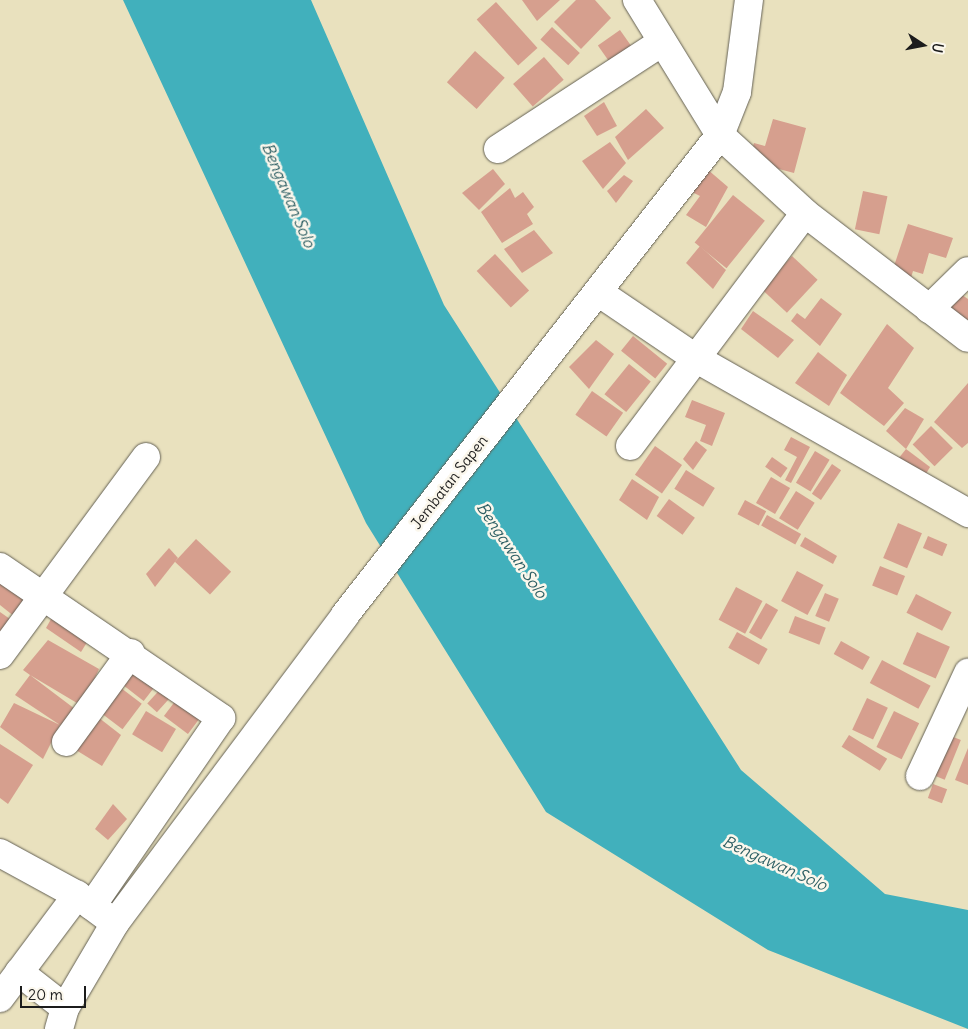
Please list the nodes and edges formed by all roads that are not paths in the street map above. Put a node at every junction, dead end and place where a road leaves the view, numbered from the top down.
1 (637, 0) edge
2 (749, 0) edge
3 (662, 42) junction
4 (720, 134) junction
5 (498, 149) dead end
6 (805, 213) junction
7 (968, 272) edge
8 (598, 292) junction
9 (929, 309) junction
10 (968, 338) edge
11 (697, 359) junction
12 (630, 446) dead end
13 (146, 457) dead end
14 (968, 513) edge
15 (0, 567) edge
16 (44, 596) junction
17 (131, 653) junction
18 (0, 655) edge
19 (968, 673) edge
20 (221, 718) junction
21 (249, 740) junction
22 (66, 742) dead end
23 (920, 776) dead end
24 (0, 853) edge
25 (84, 900) junction
26 (114, 923) junction
27 (19, 972) junction
28 (0, 998) edge
29 (62, 1018) edge

1 - 3 street
2 - 4 street, Jembatan Sapen
3 - 4 street
3 - 5 street
4 - 6 street
4 - 8 street, Jembatan Sapen
6 - 9 street
6 - 11 street
7 - 9 street
8 - 11 street
8 - 21 street, Jembatan Sapen
9 - 10 street
11 - 12 street
11 - 14 street
13 - 16 street
15 - 16 street
16 - 17 street
16 - 18 street
17 - 20 street
17 - 22 street
19 - 23 street
20 - 21 street
20 - 25 street
21 - 26 street, Jembatan Sapen
24 - 25 street
25 - 26 street
25 - 27 street
26 - 29 street, Jembatan Sapen
27 - 28 street
27 - 29 street

